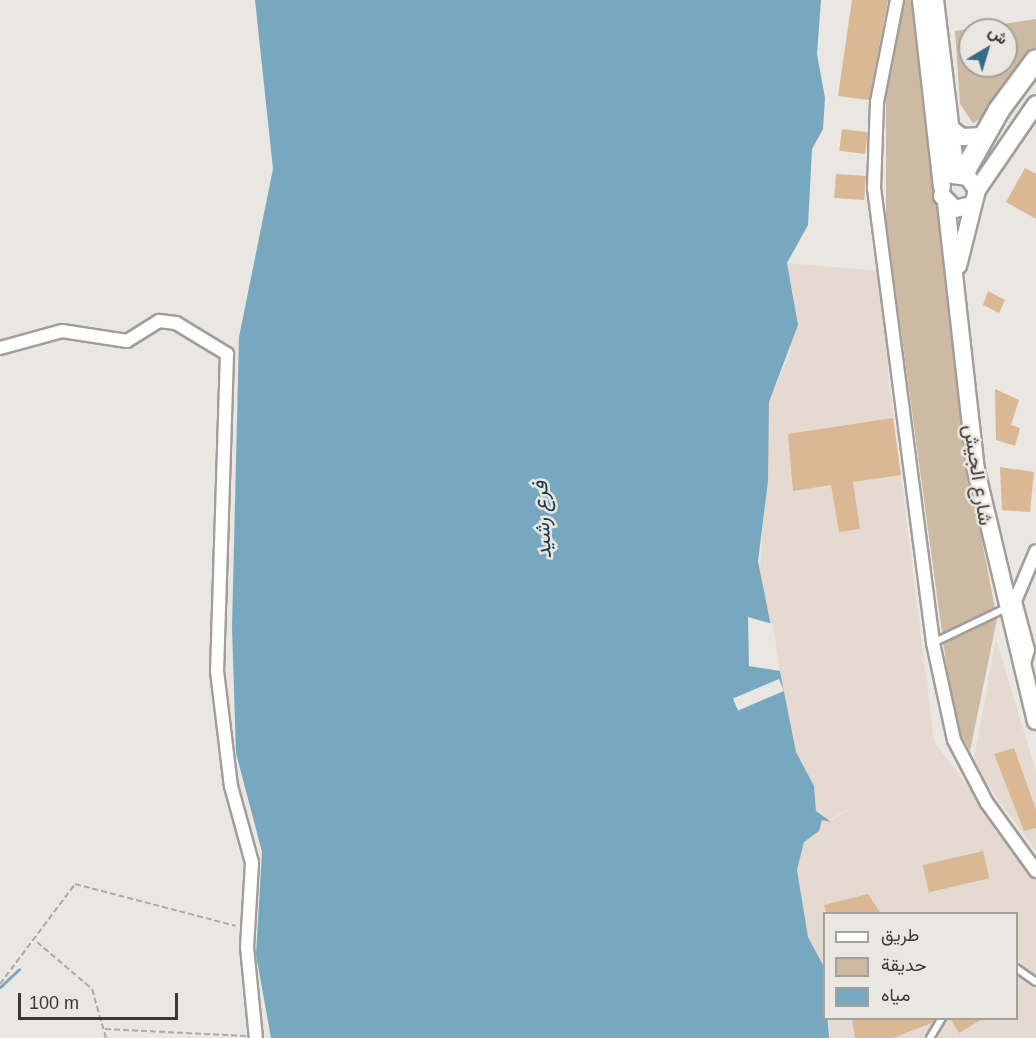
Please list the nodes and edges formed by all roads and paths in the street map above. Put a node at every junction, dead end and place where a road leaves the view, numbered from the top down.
1 (897, 0) edge
2 (921, 0) edge
3 (935, 0) edge
4 (1036, 60) edge
5 (1036, 104) edge
6 (950, 128) junction
7 (983, 136) junction
8 (959, 174) junction
9 (944, 195) junction
10 (974, 198) junction
11 (955, 279) junction
12 (0, 348) edge
13 (1036, 551) edge
14 (1006, 608) junction
15 (933, 643) junction
16 (1023, 668) junction
17 (1036, 721) edge
18 (1036, 871) edge
19 (248, 929) junction
20 (37, 942) junction
21 (1018, 969) edge
22 (1036, 982) edge
23 (0, 984) edge
24 (941, 1020) edge
25 (105, 1029) junction
26 (256, 1037) edge
27 (105, 1038) edge
28 (930, 1038) edge

1 - 15 street
2 - 9 main road, شارع الجيش
3 - 6 main road
4 - 7 highway
5 - 10 main road
6 - 7 main road
6 - 8 main road
7 - 8 highway
8 - 9 main road
8 - 10 main road
9 - 10 main road
9 - 11 main road, شارع الجيش
10 - 11 main road, شارع الجيش
11 - 14 main road, شارع الجيش
12 - 19 street
13 - 16 street
14 - 15 lane
14 - 16 main road, شارع الجيش
15 - 18 street
16 - 17 main road, شارع الجيش
19 - 20 path
19 - 26 street
20 - 23 path
20 - 25 path
21 - 22 lane
24 - 28 lane
25 - 26 path
25 - 27 path

